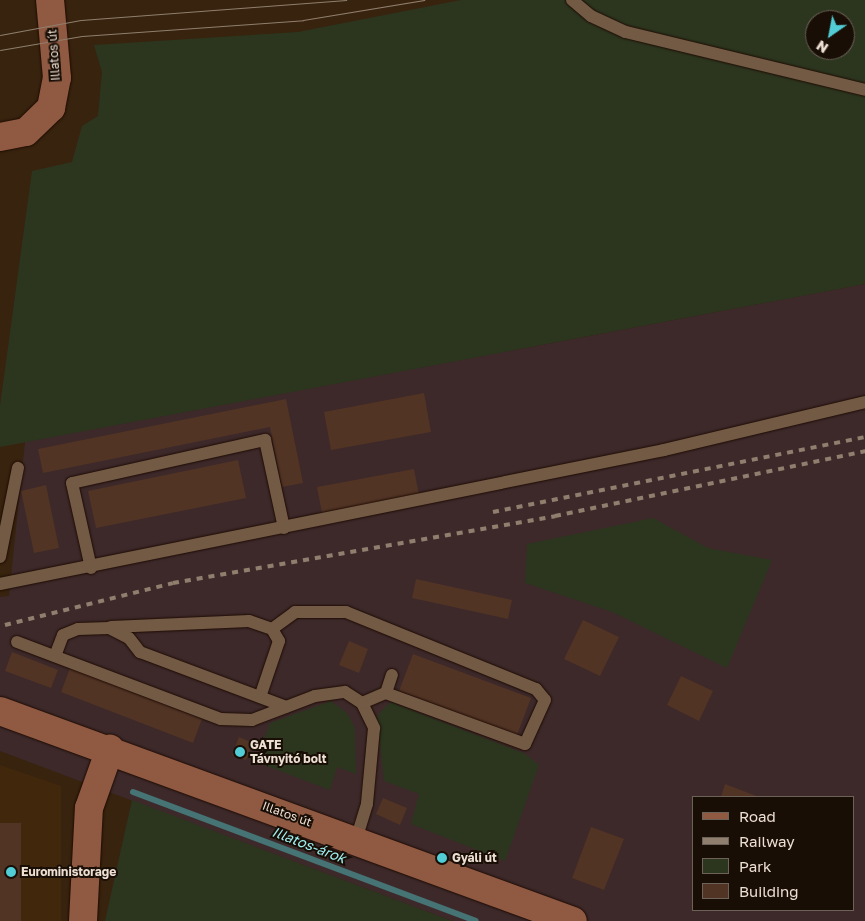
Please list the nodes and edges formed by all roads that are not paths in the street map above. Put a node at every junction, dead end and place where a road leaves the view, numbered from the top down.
1 (50, 0) edge
2 (572, 0) edge
3 (865, 90) edge
4 (0, 137) edge
5 (865, 402) edge
6 (18, 468) dead end
7 (284, 528) junction
8 (0, 557) edge
9 (91, 568) junction
10 (0, 584) edge
11 (109, 628) junction
12 (272, 629) junction
13 (18, 642) dead end
14 (55, 656) junction
15 (392, 675) dead end
16 (386, 693) junction
17 (260, 697) junction
18 (362, 703) junction
19 (286, 707) junction
20 (0, 711) edge
21 (110, 749) junction
22 (356, 840) junction
23 (83, 921) edge
24 (573, 921) edge

1 - 4 street, Illatos út
2 - 3 lane
5 - 7 lane
6 - 8 lane
7 - 9 lane
7 - 9 lane
9 - 10 lane
11 - 12 lane
11 - 14 lane
11 - 17 lane
12 - 16 lane
12 - 17 lane
13 - 14 lane
14 - 19 lane
15 - 16 lane
16 - 18 lane
17 - 19 lane
18 - 19 lane
18 - 22 lane
20 - 21 street, Illatos út
21 - 22 street, Illatos út
21 - 23 street
22 - 24 street, Illatos út

